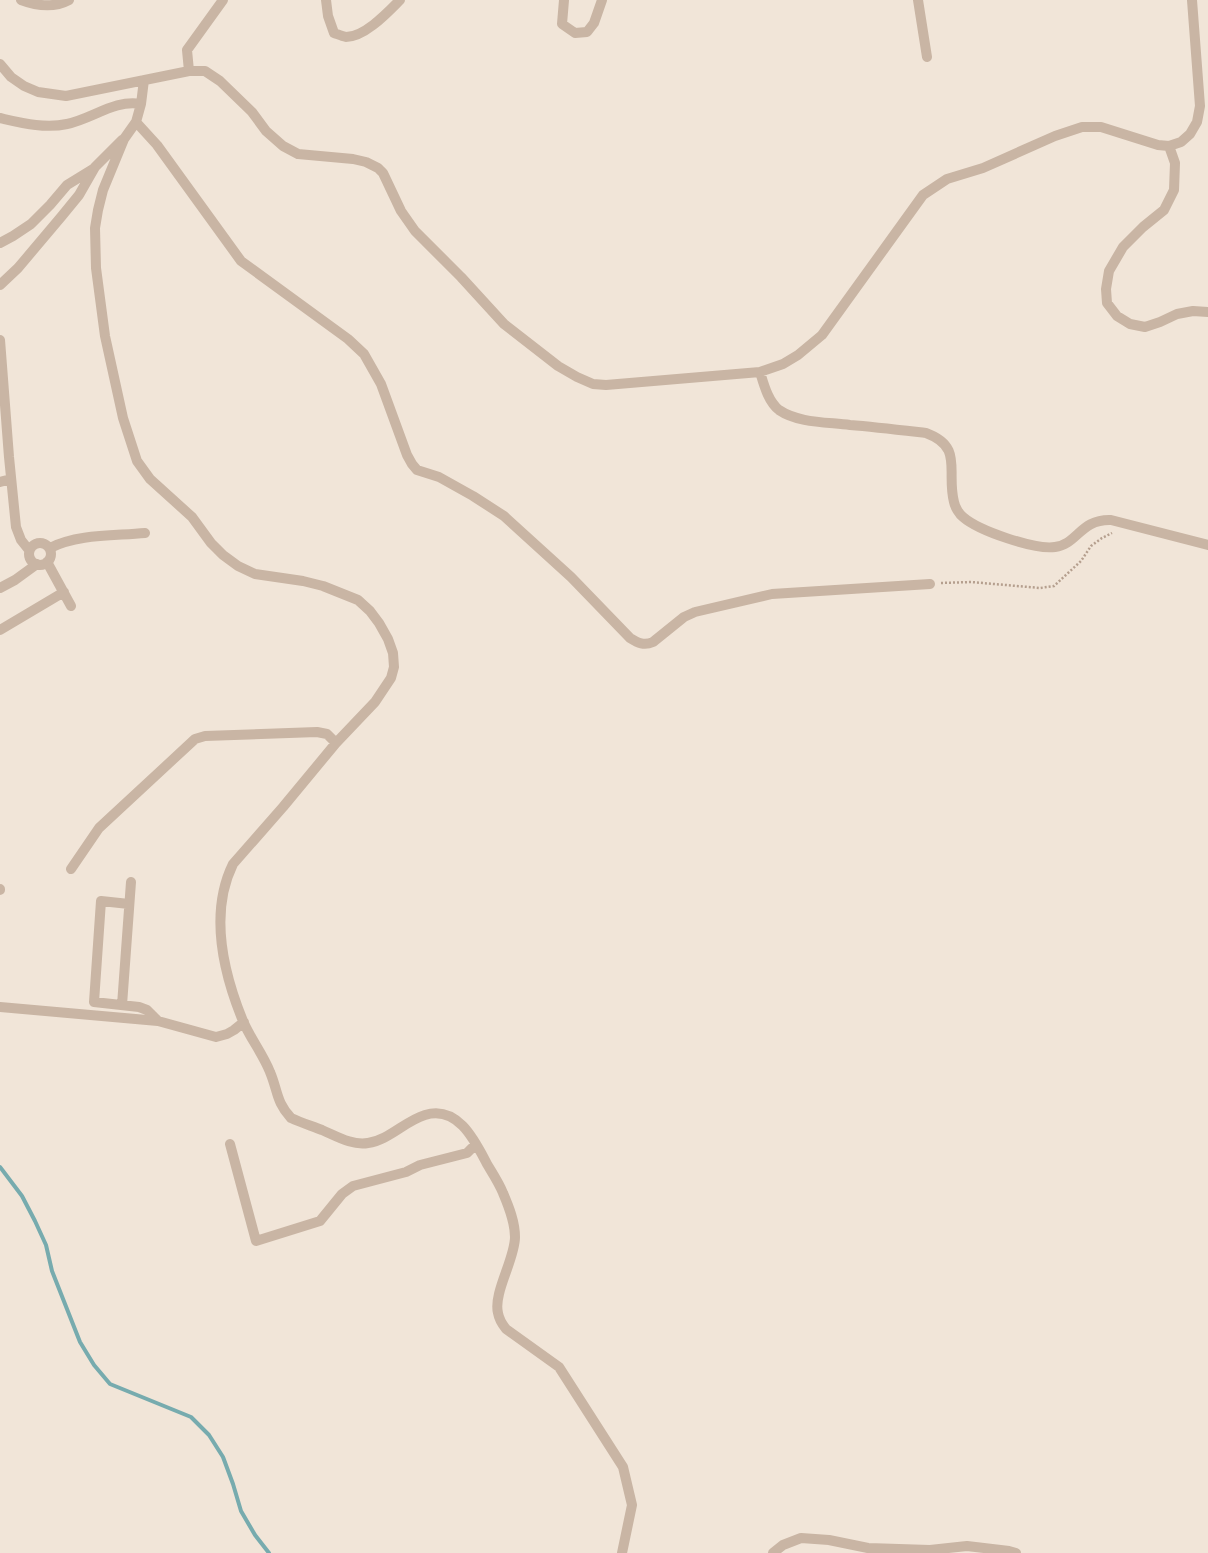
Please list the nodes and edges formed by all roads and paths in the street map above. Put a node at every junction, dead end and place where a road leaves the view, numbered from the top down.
1 (21, 0) edge
2 (69, 0) edge
3 (223, 0) edge
4 (326, 0) edge
5 (386, 0) edge
6 (400, 0) edge
7 (564, 0) edge
8 (602, 0) edge
9 (918, 0) edge
10 (1192, 0) edge
11 (390, 10) junction
12 (927, 58) dead end
13 (0, 64) edge
14 (189, 70) junction
15 (144, 80) junction
16 (141, 104) junction
17 (0, 118) edge
18 (136, 122) junction
19 (124, 139) junction
20 (1169, 146) junction
21 (95, 168) junction
22 (0, 243) edge
23 (0, 285) edge
24 (1208, 312) edge
25 (0, 340) edge
26 (0, 346) edge
27 (760, 372) junction
28 (11, 479) junction
29 (0, 482) edge
30 (1116, 530) dead end
31 (145, 533) dead end
32 (1208, 545) edge
33 (50, 548) junction
34 (29, 550) junction
35 (47, 562) junction
36 (37, 564) junction
37 (930, 584) joint
38 (0, 588) edge
39 (64, 592) junction
40 (71, 606) dead end
41 (0, 630) edge
42 (336, 743) junction
43 (71, 869) dead end
44 (131, 882) dead end
45 (129, 904) junction
46 (122, 1005) junction
47 (0, 1007) edge
48 (158, 1021) junction
49 (244, 1022) junction
50 (230, 1144) dead end
51 (476, 1144) junction
52 (622, 1553) edge
53 (773, 1553) edge
54 (1016, 1553) edge

1 - 2 street
3 - 14 street
4 - 11 street
5 - 11 street
6 - 11 street
7 - 8 street
9 - 12 street
10 - 20 street
13 - 15 street
14 - 15 street
14 - 27 street
15 - 16 street
16 - 17 street
16 - 18 street
18 - 19 street
18 - 37 street
19 - 21 street
19 - 42 street
20 - 24 street
20 - 27 street
21 - 22 street
21 - 23 street
25 - 26 street
26 - 28 street
27 - 32 street
28 - 29 street
28 - 34 street
30 - 37 path
31 - 33 street
33 - 34 street
33 - 35 street
34 - 36 street
35 - 36 street
35 - 39 street
36 - 38 street
39 - 40 street
39 - 41 street
42 - 43 street
42 - 49 street
44 - 45 street
45 - 46 street
45 - 46 street
46 - 48 street
47 - 48 street
48 - 49 street
49 - 51 street
50 - 51 street
51 - 52 street
53 - 54 street

